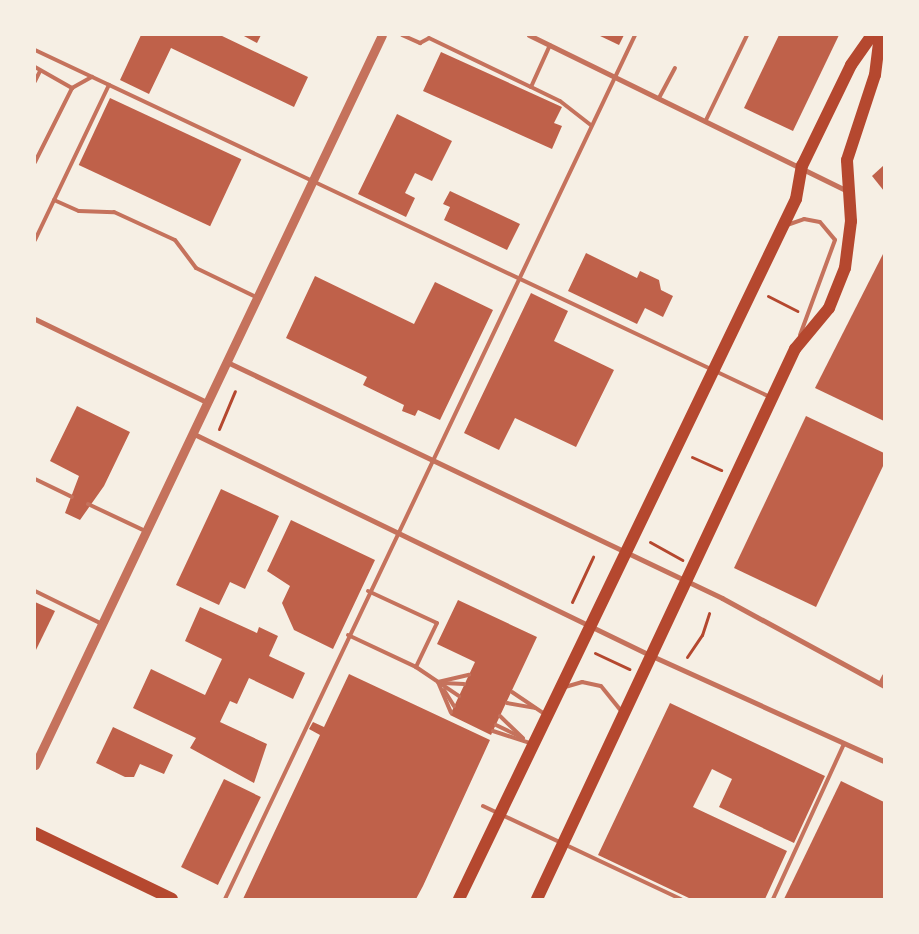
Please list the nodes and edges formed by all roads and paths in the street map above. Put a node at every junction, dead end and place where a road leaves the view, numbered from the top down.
1 (382, 35) edge
2 (402, 35) edge
3 (529, 35) edge
4 (635, 35) edge
5 (747, 35) edge
6 (872, 35) edge
7 (880, 35) edge
8 (550, 45) junction
9 (35, 50) edge
10 (35, 67) edge
11 (675, 68) dead end
12 (40, 70) junction
13 (614, 76) junction
14 (92, 77) junction
15 (35, 81) edge
16 (109, 85) junction
17 (531, 87) junction
18 (72, 88) junction
19 (659, 98) junction
20 (706, 120) junction
21 (591, 125) junction
22 (35, 162) edge
23 (802, 166) junction
24 (314, 180) junction
25 (850, 193) junction
26 (54, 200) junction
27 (777, 234) junction
28 (35, 240) edge
29 (517, 278) junction
30 (768, 296) dead end
31 (258, 298) junction
32 (797, 311) dead end
33 (35, 319) edge
34 (795, 349) junction
35 (227, 362) junction
36 (714, 370) junction
37 (235, 391) dead end
38 (775, 399) junction
39 (207, 402) junction
40 (219, 429) dead end
41 (192, 433) junction
42 (692, 457) dead end
43 (434, 461) junction
44 (722, 470) dead end
45 (35, 479) edge
46 (72, 497) dead end
47 (88, 504) dead end
48 (396, 530) junction
49 (146, 531) junction
50 (650, 542) dead end
51 (626, 552) junction
52 (593, 557) dead end
53 (682, 560) dead end
54 (687, 582) junction
55 (368, 590) junction
56 (35, 591) edge
57 (572, 602) dead end
58 (709, 613) dead end
59 (589, 623) junction
60 (102, 624) junction
61 (348, 635) junction
62 (595, 654) dead end
63 (652, 656) junction
64 (687, 656) dead end
65 (416, 667) junction
66 (630, 669) dead end
67 (469, 675) dead end
68 (884, 676) edge
69 (438, 682) junction
70 (464, 684) dead end
71 (882, 685) edge
72 (565, 687) junction
73 (512, 692) dead end
74 (459, 696) dead end
75 (507, 703) dead end
76 (454, 706) dead end
77 (534, 708) junction
78 (451, 712) dead end
79 (623, 715) junction
80 (500, 716) dead end
81 (550, 716) junction
82 (496, 725) dead end
83 (493, 731) dead end
84 (522, 738) junction
85 (844, 744) junction
86 (536, 746) junction
87 (884, 762) edge
88 (35, 765) edge
89 (483, 806) dead end
90 (502, 815) junction
91 (35, 833) edge
92 (561, 845) junction
93 (172, 899) edge
94 (225, 899) edge
95 (459, 899) edge
96 (537, 899) edge
97 (681, 899) edge
98 (773, 899) edge

1 - 24 street
2 - 17 lane
3 - 8 street
4 - 13 lane
5 - 20 lane
6 - 23 main road
7 - 25 main road
8 - 13 street
8 - 17 lane
9 - 14 lane
10 - 12 lane
11 - 19 lane
12 - 15 lane
12 - 18 lane
13 - 19 street
13 - 21 lane
14 - 16 lane
14 - 18 lane
16 - 24 lane
16 - 26 lane
17 - 21 lane
18 - 22 lane
19 - 20 street
20 - 23 street
21 - 29 lane
23 - 25 street
23 - 27 main road
24 - 29 lane
24 - 31 street
25 - 34 main road
26 - 28 lane
26 - 31 lane
27 - 34 lane
27 - 36 main road
29 - 36 lane
29 - 43 lane
30 - 32 path
31 - 35 street
33 - 39 street
34 - 38 main road
35 - 39 street
35 - 43 street
36 - 38 lane
36 - 51 main road
37 - 40 path
38 - 54 main road
39 - 41 street
41 - 48 street
41 - 49 street
42 - 44 path
43 - 48 lane
43 - 51 street
45 - 46 lane
47 - 49 lane
48 - 55 lane
48 - 59 street
49 - 60 street
50 - 53 path
51 - 54 street
51 - 59 main road
52 - 57 path
54 - 63 main road
54 - 71 street
55 - 61 lane
55 - 65 lane
56 - 60 lane
58 - 64 path
59 - 63 street
59 - 72 main road
60 - 88 street
61 - 65 lane
61 - 94 lane
62 - 66 path
63 - 79 main road
63 - 85 street
65 - 69 lane
67 - 69 lane
68 - 71 lane
69 - 70 lane
69 - 74 lane
69 - 76 lane
69 - 78 lane
72 - 79 lane
72 - 81 main road
73 - 77 lane
75 - 77 lane
77 - 81 lane
79 - 92 main road
80 - 84 lane
81 - 86 main road
82 - 84 lane
83 - 84 lane
84 - 86 lane
85 - 87 street
85 - 98 lane
86 - 90 main road
89 - 90 lane
90 - 92 lane
90 - 95 main road
91 - 93 main road
92 - 96 main road
92 - 97 lane

